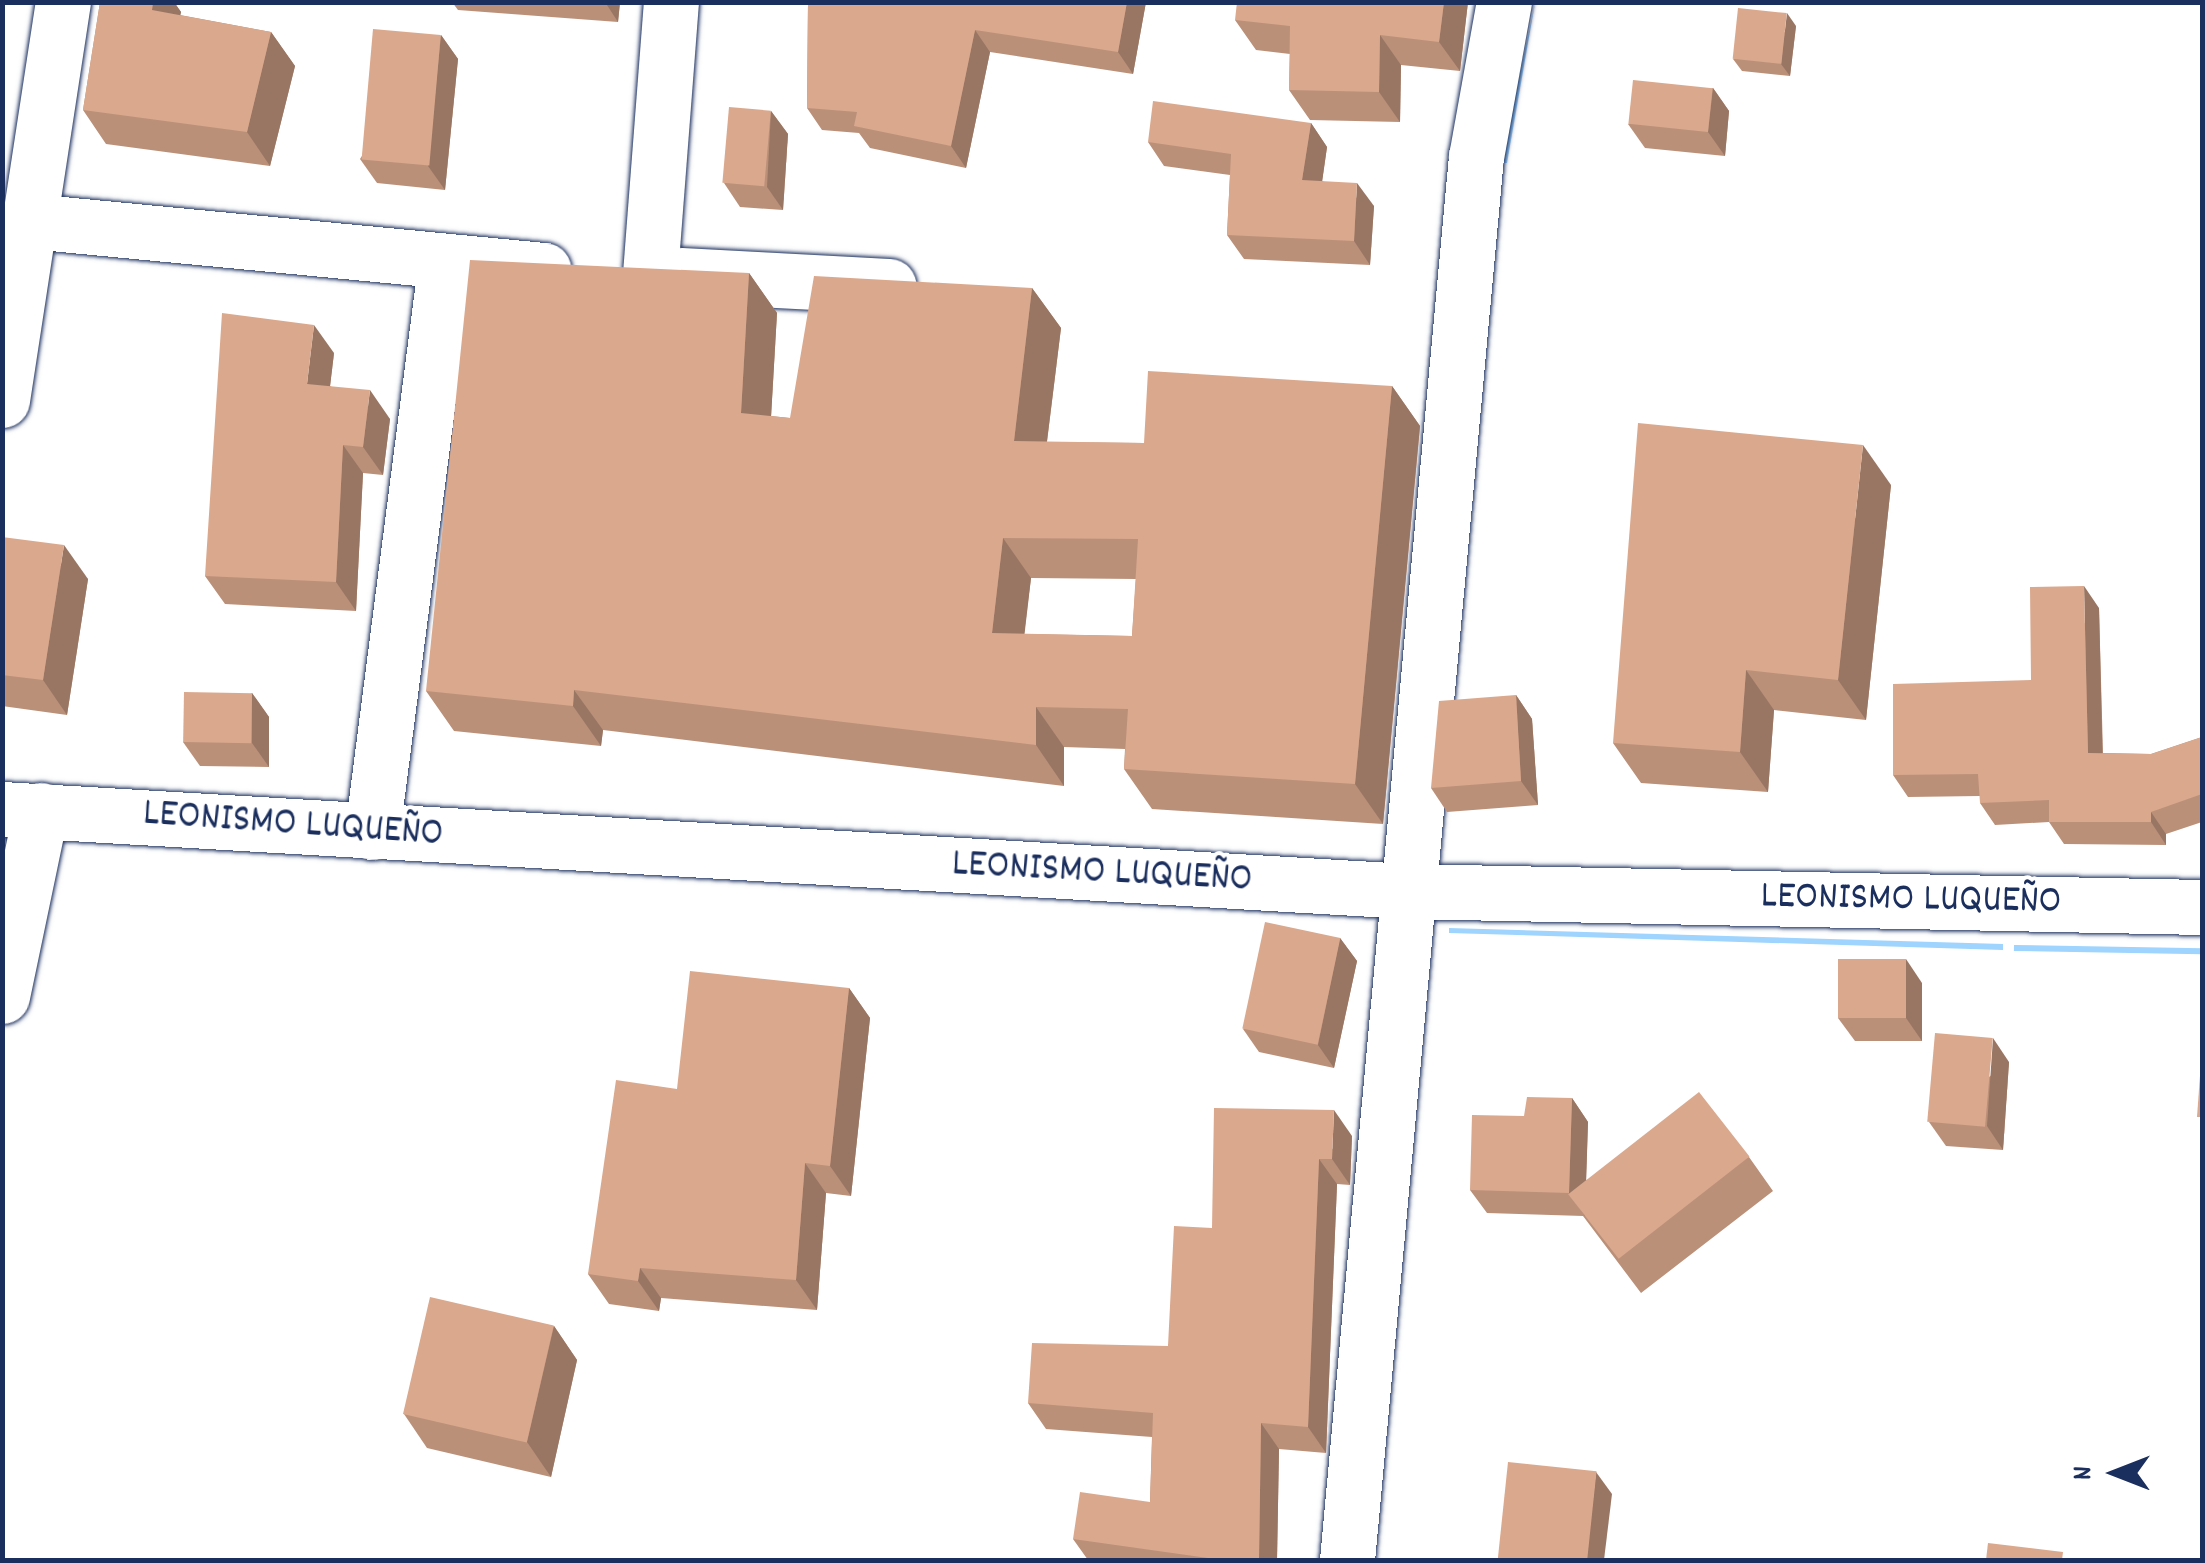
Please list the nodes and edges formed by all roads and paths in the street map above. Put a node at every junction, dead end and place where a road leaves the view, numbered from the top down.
1 (63, 2) edge
2 (671, 2) edge
3 (1504, 2) edge
4 (30, 220) junction
5 (445, 268) junction
6 (650, 274) junction
7 (940, 289) edge
8 (2, 400) edge
9 (22, 810) edge
10 (372, 832) junction
11 (1406, 891) junction
12 (2202, 906) edge
13 (2, 996) edge
14 (1348, 1560) edge

1 - 4 street
2 - 6 street
3 - 11 street
4 - 5 street
4 - 8 street
5 - 6 street
5 - 10 street
6 - 7 street
9 - 10 street, LEONISMO LUQUEÑO
9 - 13 street
10 - 11 street, LEONISMO LUQUEÑO
11 - 12 street, LEONISMO LUQUEÑO
11 - 14 street

